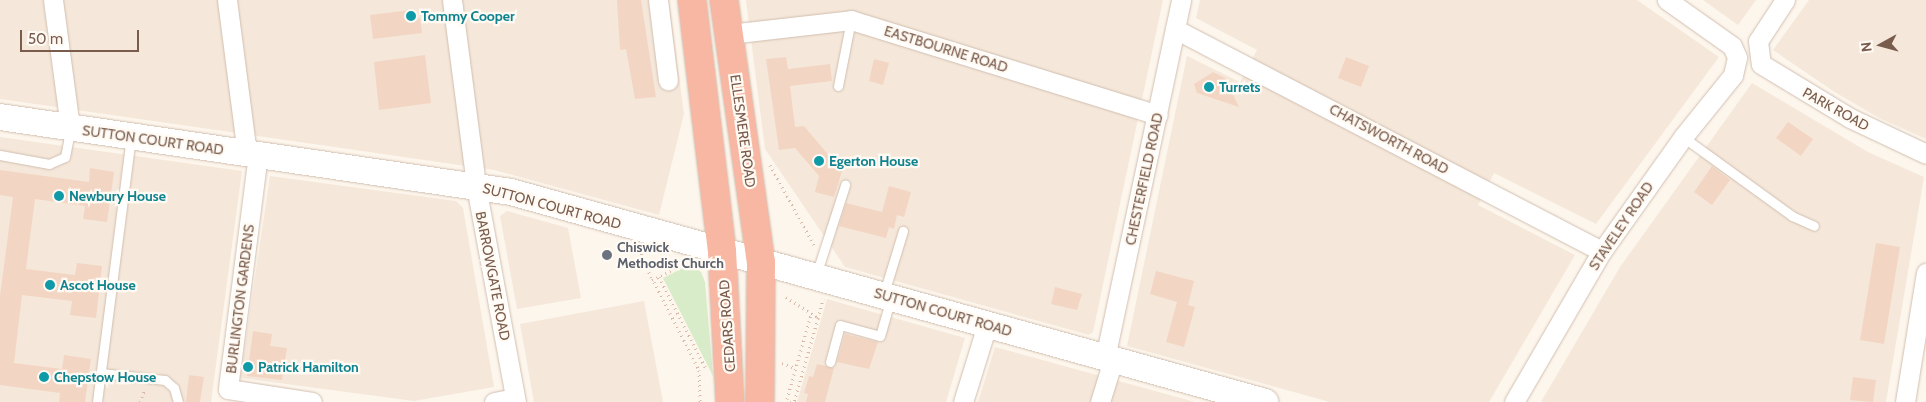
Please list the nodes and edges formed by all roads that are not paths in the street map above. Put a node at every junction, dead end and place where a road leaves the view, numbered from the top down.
1 (53, 0) edge
2 (227, 0) edge
3 (452, 0) edge
4 (658, 0) edge
5 (692, 0) edge
6 (724, 0) edge
7 (1181, 0) edge
8 (1667, 0) edge
9 (1785, 0) edge
10 (851, 20) junction
11 (1175, 29) junction
12 (729, 34) junction
13 (668, 80) dead end
14 (838, 86) dead end
15 (1158, 115) junction
16 (0, 117) edge
17 (70, 128) junction
18 (131, 137) junction
19 (1683, 138) junction
20 (252, 154) junction
21 (1926, 154) edge
22 (0, 155) edge
23 (845, 185) dead end
24 (476, 186) junction
25 (1814, 226) dead end
26 (903, 231) dead end
27 (722, 251) junction
28 (1602, 251) junction
29 (761, 262) junction
30 (819, 267) junction
31 (1926, 273) edge
32 (887, 297) junction
33 (986, 325) junction
34 (1109, 359) junction
35 (830, 362) dead end
36 (101, 373) junction
37 (516, 400) edge
38 (97, 402) edge
39 (178, 402) edge
40 (312, 402) edge
41 (494, 402) edge
42 (730, 402) edge
43 (760, 402) edge
44 (963, 402) edge
45 (1100, 402) edge
46 (1266, 402) edge
47 (1514, 402) edge
48 (1904, 402) edge

1 - 17 street
2 - 20 street
3 - 24 street, BARROWGATE ROAD
4 - 13 street
5 - 27 highway
6 - 12 highway, ELLESMERE ROAD
7 - 11 street, CHESTERFIELD ROAD
8 - 19 street, STAVELEY ROAD
9 - 21 street, PARK ROAD
10 - 12 street, EASTBOURNE ROAD
10 - 14 lane
10 - 15 street, EASTBOURNE ROAD
11 - 15 street, CHESTERFIELD ROAD
11 - 28 street, CHATSWORTH ROAD
12 - 29 highway, ELLESMERE ROAD
15 - 34 street, CHESTERFIELD ROAD
16 - 17 street, SUTTON COURT ROAD
17 - 18 street, SUTTON COURT ROAD
17 - 22 lane
18 - 20 street, SUTTON COURT ROAD
18 - 36 lane
19 - 25 lane
19 - 28 street, STAVELEY ROAD
20 - 24 street, SUTTON COURT ROAD
20 - 40 street, BURLINGTON GARDENS
23 - 30 lane
24 - 27 street, SUTTON COURT ROAD
24 - 37 street, BARROWGATE ROAD
26 - 32 lane
27 - 29 street, SUTTON COURT ROAD
27 - 42 highway, CEDARS ROAD
28 - 47 street, STAVELEY ROAD
29 - 30 street, SUTTON COURT ROAD
29 - 43 highway
30 - 32 street, SUTTON COURT ROAD
31 - 48 street
32 - 33 street, SUTTON COURT ROAD
32 - 35 lane
33 - 34 street, SUTTON COURT ROAD
33 - 44 street
34 - 45 street, CHESTERFIELD ROAD
34 - 46 street, SUTTON COURT ROAD
36 - 38 lane
36 - 39 lane
37 - 41 street

